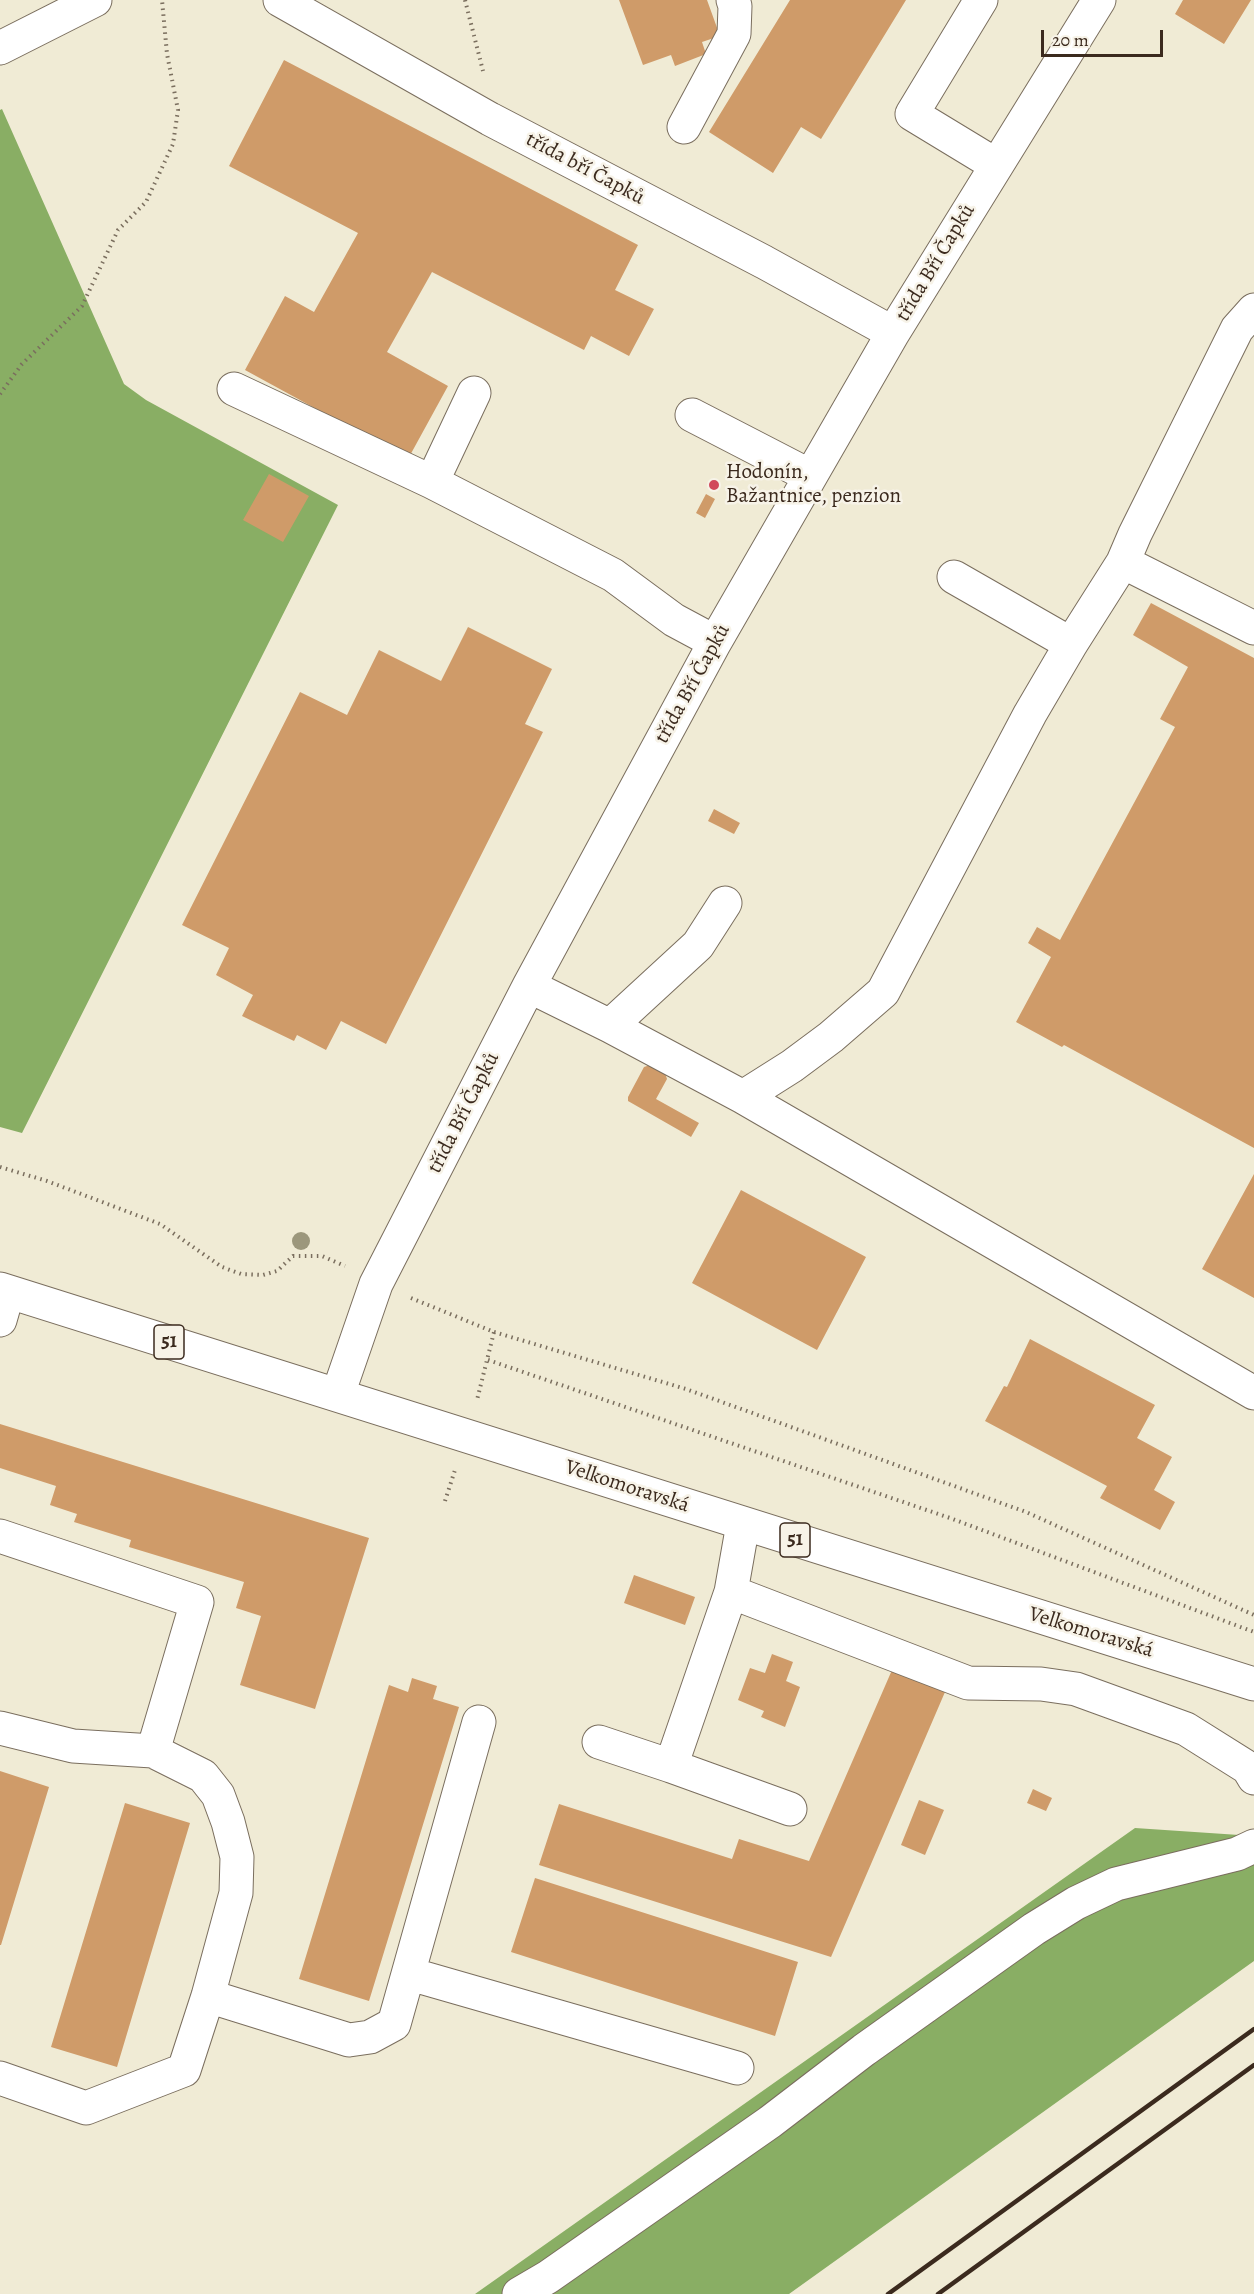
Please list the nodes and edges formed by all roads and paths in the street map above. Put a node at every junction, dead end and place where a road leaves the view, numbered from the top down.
1 (95, 0) edge
2 (162, 0) edge
3 (279, 0) edge
4 (465, 0) edge
5 (733, 0) edge
6 (981, 0) edge
7 (1099, 0) edge
8 (0, 48) edge
9 (490, 119) junction
10 (684, 127) dead end
11 (996, 165) junction
12 (1254, 310) edge
13 (893, 333) junction
14 (234, 389) dead end
15 (474, 393) dead end
16 (0, 394) edge
17 (692, 415) dead end
18 (810, 476) junction
19 (432, 482) junction
20 (1123, 562) junction
21 (954, 577) dead end
22 (1254, 628) edge
23 (715, 642) junction
24 (1071, 644) junction
25 (725, 903) dead end
26 (529, 987) junction
27 (610, 1026) junction
28 (743, 1097) junction
29 (0, 1167) edge
30 (376, 1284) junction
31 (3, 1300) edge
32 (494, 1332) junction
33 (338, 1394) junction
34 (1254, 1394) edge
35 (743, 1524) junction
36 (0, 1536) edge
37 (731, 1592) junction
38 (1254, 1615) edge
39 (1254, 1632) edge
40 (1254, 1684) edge
41 (479, 1722) dead end
42 (0, 1728) edge
43 (599, 1743) dead end
44 (153, 1751) junction
45 (671, 1766) junction
46 (1254, 1778) edge
47 (790, 1809) dead end
48 (1254, 1846) edge
49 (410, 1974) junction
50 (207, 1996) junction
51 (737, 2068) dead end
52 (0, 2078) edge
53 (519, 2294) edge

1 - 8 street
2 - 16 path
3 - 9 street, třída bří Čapků
4 - 9 path
5 - 10 street
6 - 11 street
7 - 11 street, třída Bří Čapků
9 - 13 street, třída bří Čapků
11 - 13 street, třída Bří Čapků
12 - 20 street
13 - 18 street, třída Bří Čapků
14 - 19 street
15 - 19 street
17 - 18 street
18 - 23 street, třída Bří Čapků
19 - 23 street
20 - 22 street
20 - 24 street
21 - 24 street
23 - 26 street, třída Bří Čapků
24 - 28 street
25 - 27 street
26 - 27 street
26 - 30 street, třída Bří Čapků
27 - 28 street
28 - 34 street
29 - 30 path
30 - 32 path
30 - 33 street, třída Bří Čapků
31 - 33 street, Velkomoravská / 51
32 - 38 path
32 - 39 path
33 - 35 street, Velkomoravská / 51
35 - 37 street
35 - 40 street, Velkomoravská / 51
36 - 44 street
37 - 45 street
37 - 46 street
41 - 49 street
42 - 44 street
43 - 45 street
44 - 50 street
45 - 47 street
48 - 53 street
49 - 50 street
49 - 51 street
50 - 52 street

